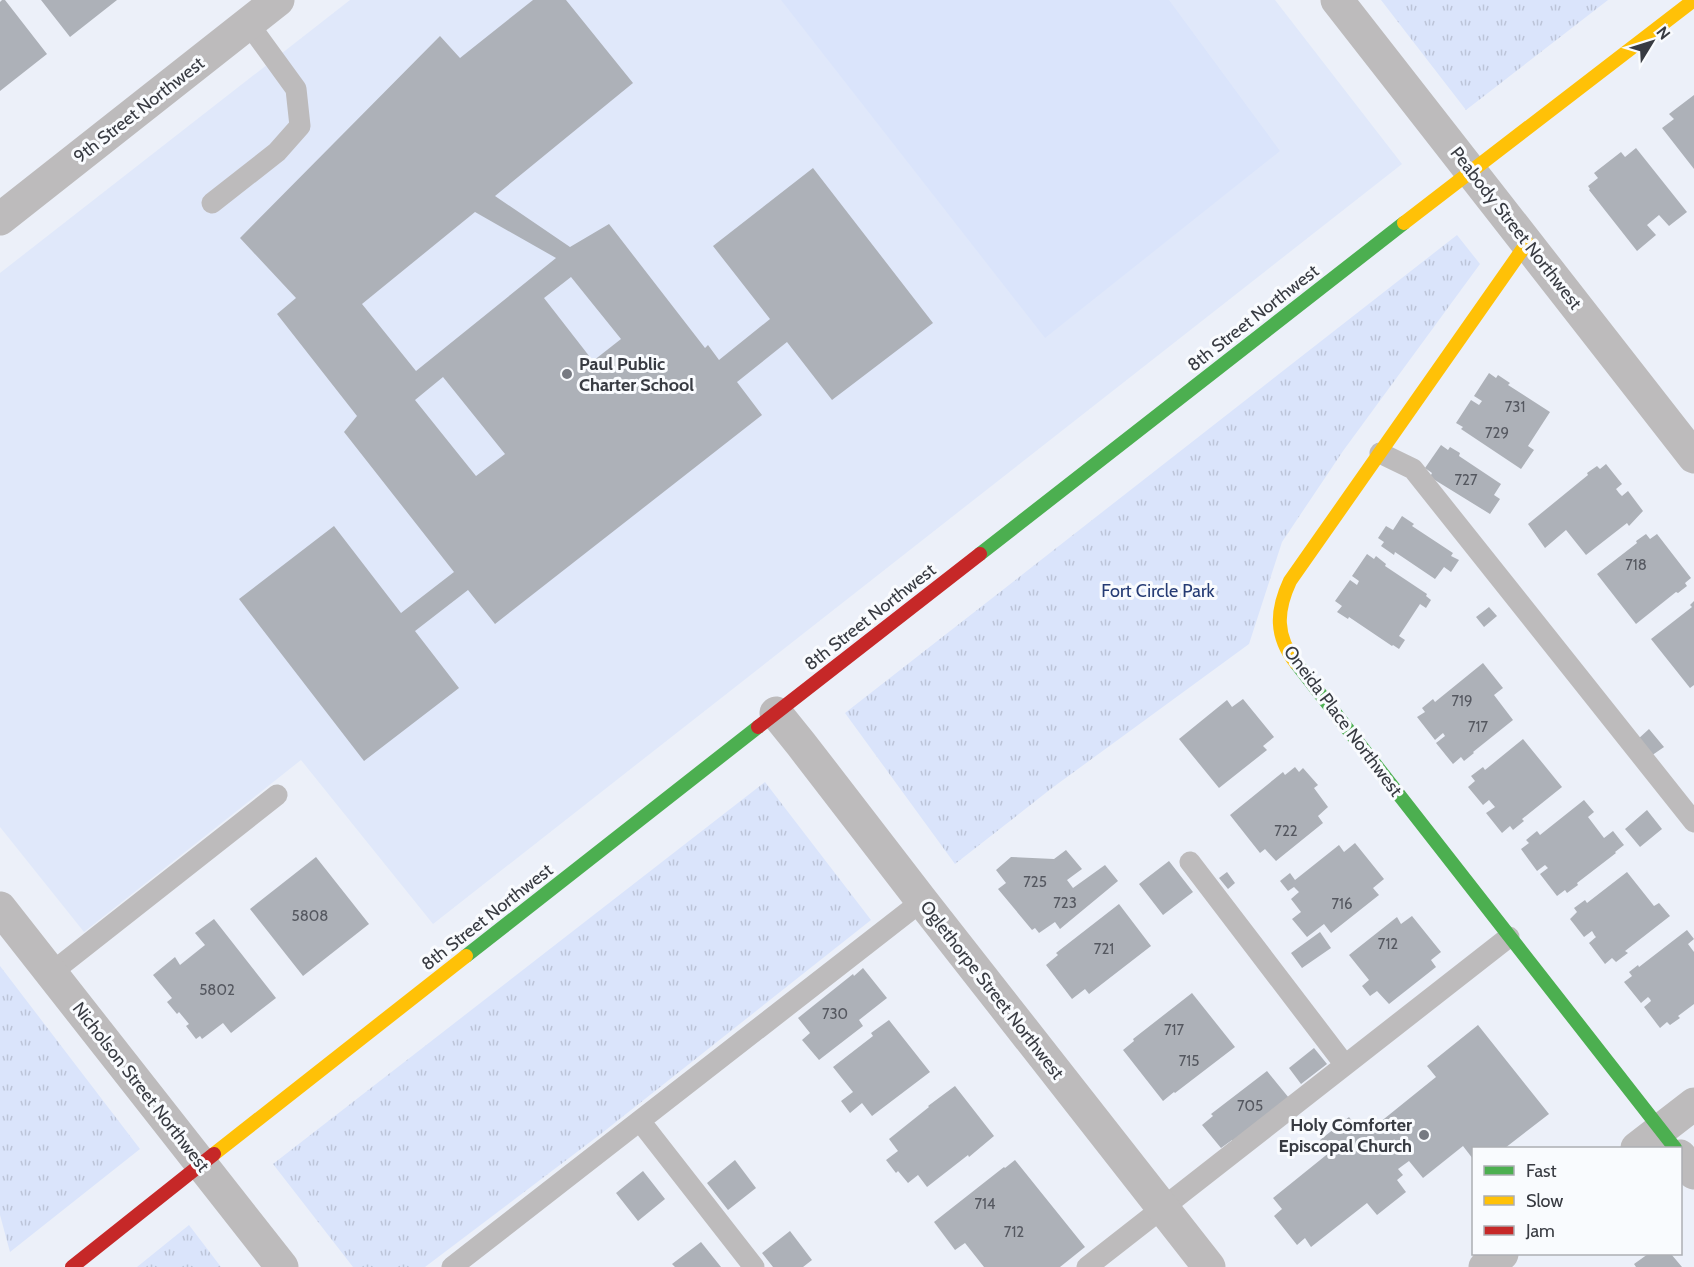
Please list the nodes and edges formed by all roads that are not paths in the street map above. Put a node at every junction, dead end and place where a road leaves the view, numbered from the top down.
1 (278, 0) edge
2 (1337, 0) edge
3 (1694, 0) edge
4 (248, 23) junction
5 (1471, 171) junction
6 (212, 203) dead end
7 (2, 214) edge
8 (1527, 243) junction
9 (1380, 453) junction
10 (1694, 457) edge
11 (776, 713) junction
12 (277, 795) dead end
13 (1694, 822) edge
14 (1190, 862) dead end
15 (922, 901) junction
16 (0, 908) edge
17 (1509, 937) junction
18 (51, 973) junction
19 (1345, 1065) junction
20 (1694, 1104) edge
21 (640, 1121) junction
22 (1657, 1142) edge
23 (1682, 1158) edge
24 (201, 1164) junction
25 (1694, 1173) edge
26 (1162, 1208) junction
27 (1501, 1255) edge
28 (72, 1267) edge
29 (282, 1267) edge
30 (453, 1267) edge
31 (754, 1267) edge
32 (1087, 1267) edge
33 (1209, 1267) edge
34 (1485, 1267) edge

1 - 4 street, 9th Street Northwest
2 - 5 street, Peabody Street Northwest
3 - 5 street, 8th Street Northwest
4 - 6 lane
4 - 7 street, 9th Street Northwest
5 - 8 street, Peabody Street Northwest
5 - 11 street, 8th Street Northwest
8 - 9 street, Oneida Place Northwest
8 - 10 street, Peabody Street Northwest
9 - 13 lane
9 - 17 street, Oneida Place Northwest
11 - 15 street, Oglethorpe Street Northwest
11 - 24 street, 8th Street Northwest
12 - 18 lane
14 - 19 lane
15 - 21 lane
15 - 26 street, Oglethorpe Street Northwest
16 - 18 street, Nicholson Street Northwest
17 - 19 lane
17 - 22 street, Oneida Place Northwest
18 - 24 street, Nicholson Street Northwest
19 - 26 lane
20 - 22 street
21 - 30 lane
21 - 31 lane
23 - 25 street
24 - 28 street, 8th Street Northwest
24 - 29 street, Nicholson Street Northwest
26 - 32 lane
26 - 33 street, Oglethorpe Street Northwest
27 - 34 street

